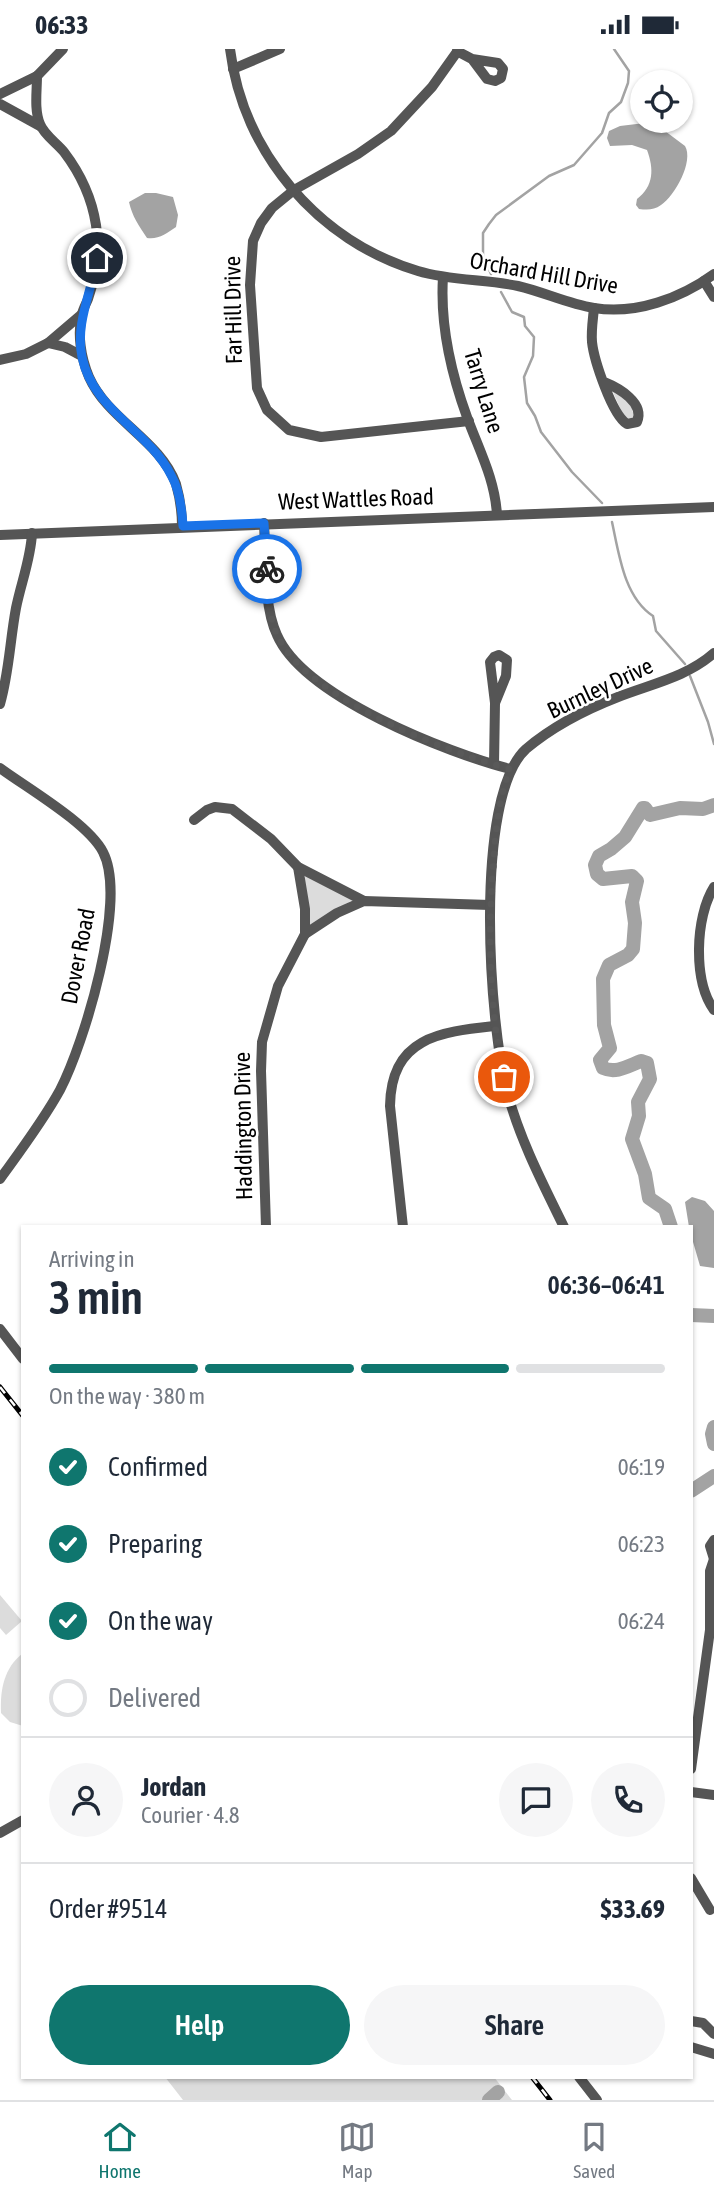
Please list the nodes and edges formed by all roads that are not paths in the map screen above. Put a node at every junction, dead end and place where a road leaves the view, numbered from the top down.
1 (63, 49) edge
2 (230, 49) edge
3 (280, 49) edge
4 (458, 50) edge
5 (472, 59) dead end
6 (233, 69) junction
7 (37, 76) junction
8 (0, 94) edge
9 (0, 104) edge
10 (40, 126) junction
11 (294, 190) junction
12 (714, 274) edge
13 (443, 277) junction
14 (704, 281) junction
15 (714, 297) edge
16 (594, 308) junction
17 (82, 314) junction
18 (48, 343) junction
19 (82, 356) junction
20 (0, 360) edge
21 (604, 382) dead end
22 (469, 421) junction
23 (714, 507) edge
24 (497, 515) junction
25 (264, 523) junction
26 (183, 526) junction
27 (32, 533) junction
28 (0, 535) edge
29 (714, 653) edge
30 (495, 703) dead end
31 (0, 704) edge
32 (494, 764) junction
33 (0, 768) edge
34 (510, 769) junction
35 (194, 820) dead end
36 (298, 867) junction
37 (714, 887) edge
38 (364, 901) junction
39 (490, 905) junction
40 (305, 934) junction
41 (714, 1010) edge
42 (495, 1026) junction
43 (0, 1179) edge
44 (266, 1225) edge
45 (403, 1225) edge
46 (563, 1225) edge
47 (0, 1329) edge
48 (21, 1356) edge
49 (714, 1540) edge
50 (714, 1559) edge
51 (693, 1754) edge
52 (693, 1792) edge
53 (714, 1795) edge
54 (21, 1821) edge
55 (0, 1833) edge
56 (693, 1881) edge
57 (710, 1910) dead end
58 (693, 2021) edge
59 (714, 2034) edge
60 (693, 2048) edge
61 (714, 2054) edge
62 (581, 2079) edge
63 (597, 2100) edge

1 - 7 street
2 - 6 street, Orchard Hill Drive
3 - 6 street
4 - 5 street
4 - 11 street, Far Hill Drive
6 - 11 street, Orchard Hill Drive
7 - 8 street
7 - 10 street
9 - 10 street
10 - 17 street
11 - 13 street, Orchard Hill Drive
11 - 22 street, Far Hill Drive
12 - 14 street, Orchard Hill Drive
13 - 16 street, Orchard Hill Drive
13 - 22 street, Tarry Lane
14 - 15 street
14 - 16 street, Orchard Hill Drive
16 - 21 street
17 - 18 street
17 - 19 street
18 - 19 street
18 - 20 street
19 - 26 street
22 - 24 street, Tarry Lane
23 - 24 street, West Wattles Road
24 - 25 street, West Wattles Road
25 - 26 street, West Wattles Road
25 - 32 street
26 - 27 street, West Wattles Road
27 - 28 street, West Wattles Road
27 - 31 street
29 - 34 street, Burnley Drive
30 - 32 street
32 - 34 street
33 - 43 street, Dover Road
34 - 39 street, Burnley Drive
35 - 36 street
36 - 38 street
36 - 40 street
37 - 41 street
38 - 39 street
38 - 40 street
39 - 42 street, Burnley Drive
40 - 44 street, Haddington Drive
42 - 45 street
42 - 46 street, Burnley Drive
47 - 48 street
49 - 50 street
50 - 51 street
52 - 53 street
54 - 55 street
56 - 57 street
58 - 59 street
60 - 61 street
62 - 63 street

